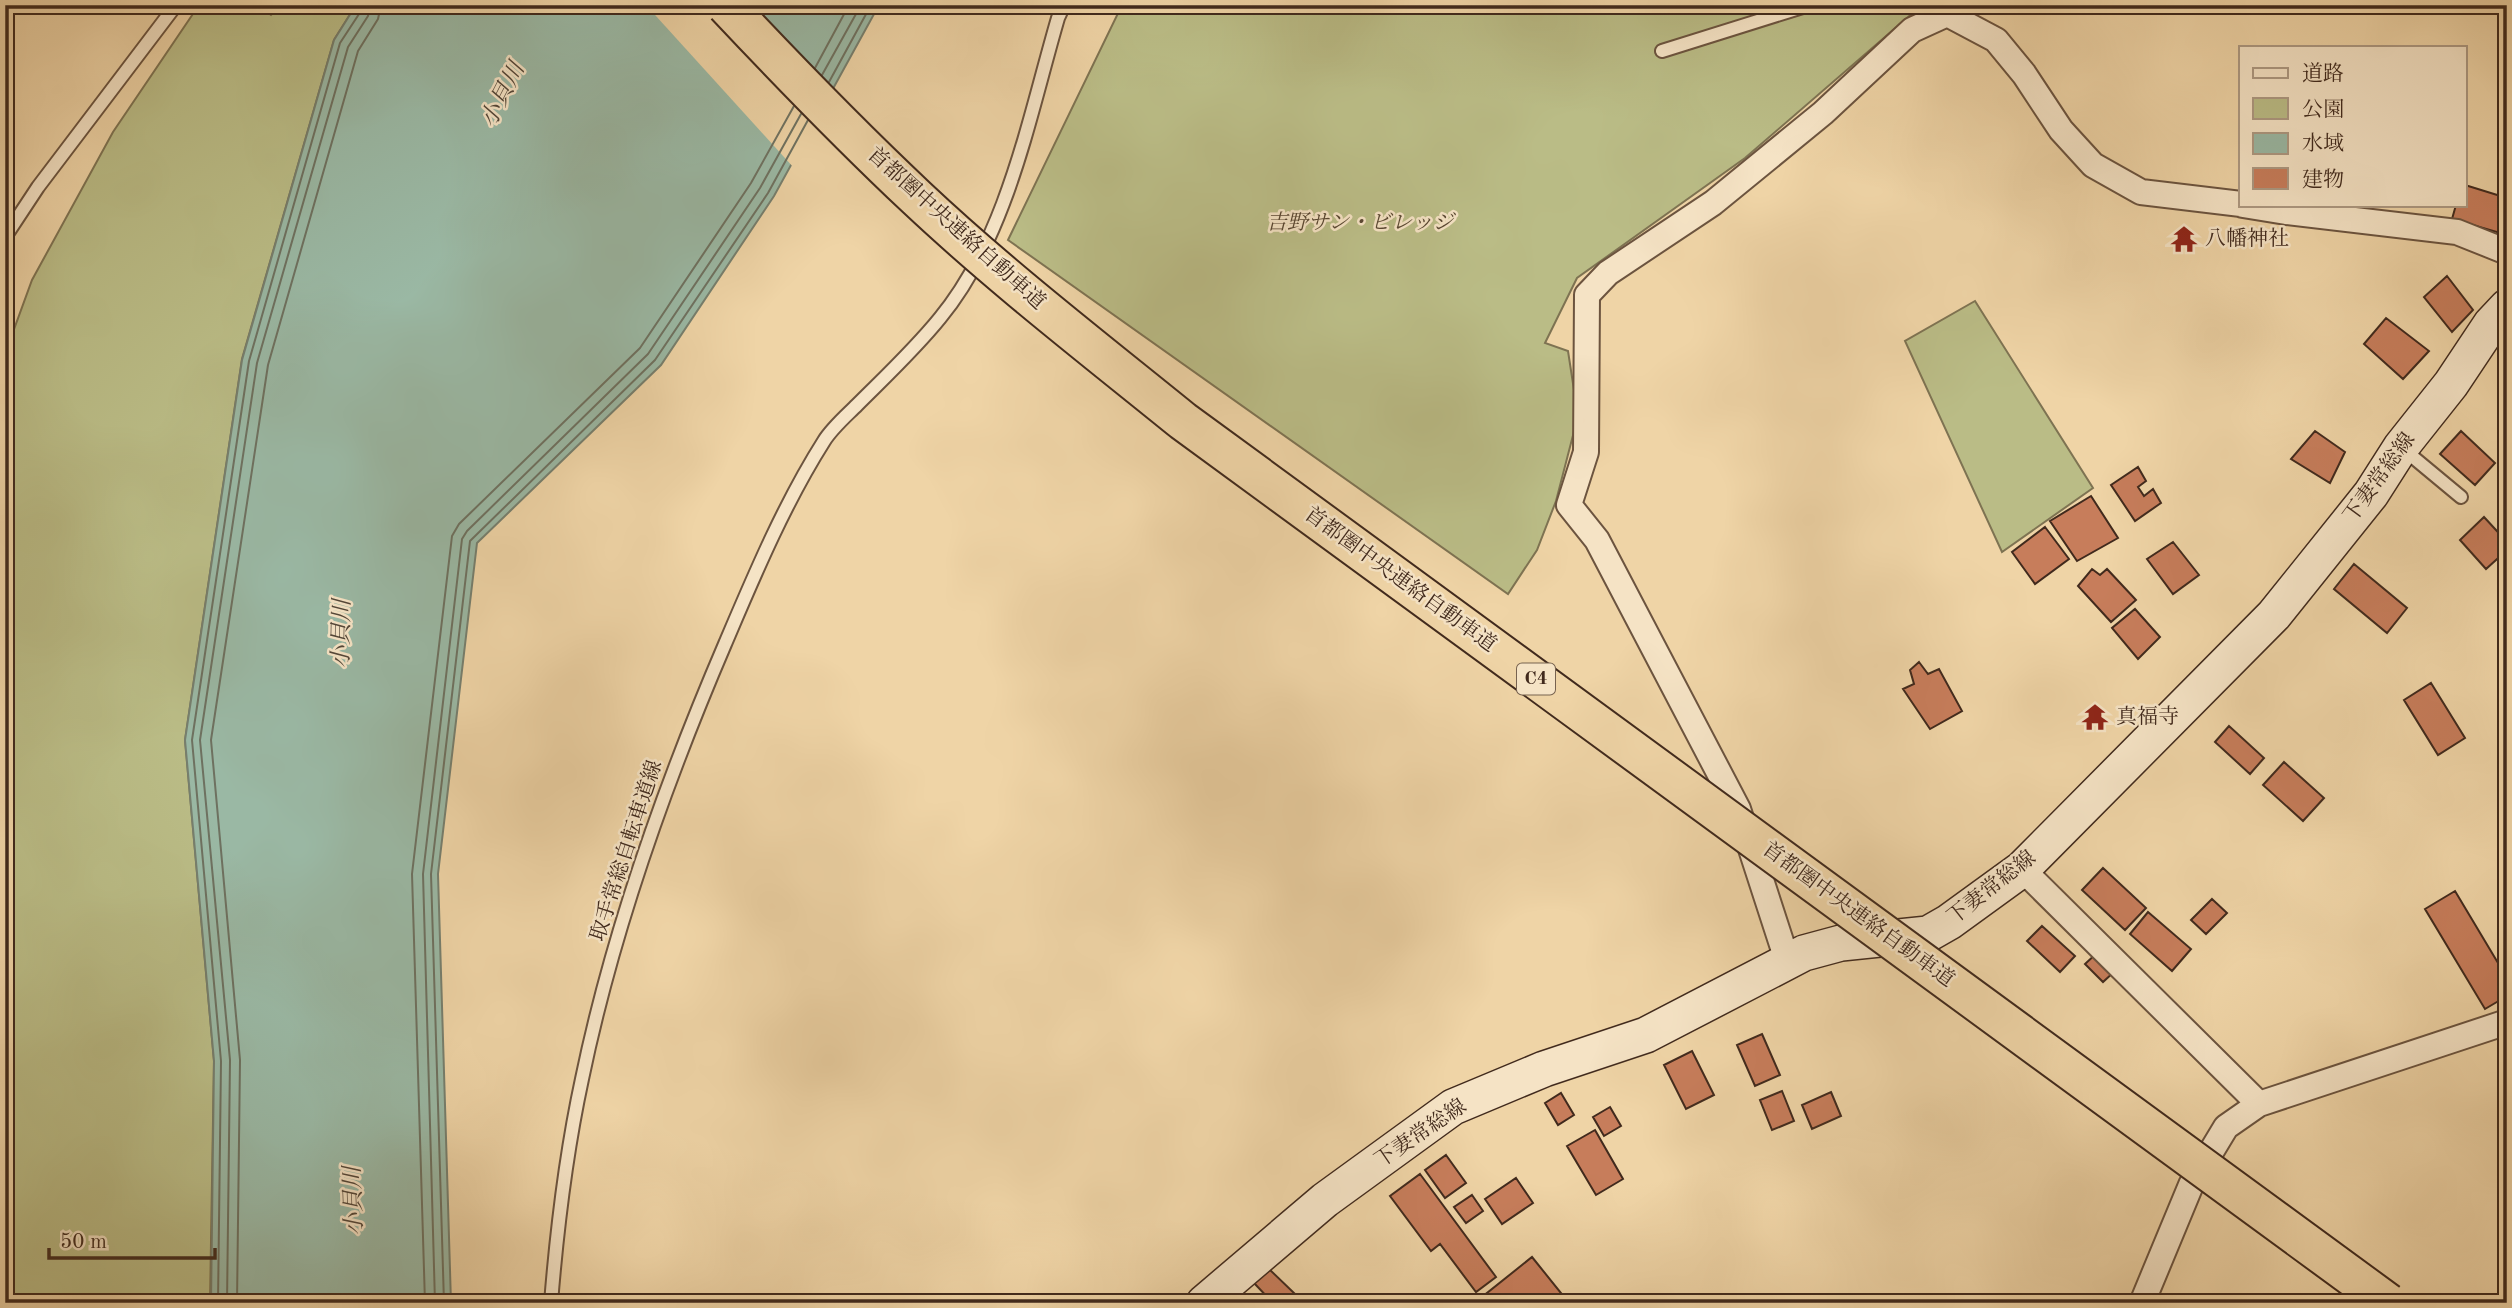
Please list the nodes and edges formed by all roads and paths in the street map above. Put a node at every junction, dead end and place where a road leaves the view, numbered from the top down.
1 (176, 5) edge
2 (726, 5) edge
3 (1065, 5) edge
4 (1809, 5) edge
5 (1945, 9) edge
6 (1662, 51) dead end
7 (2239, 204) edge
8 (2253, 206) edge
9 (5, 237) edge
10 (2507, 252) edge
11 (2507, 307) edge
12 (2401, 447) junction
13 (2461, 497) dead end
14 (2022, 869) junction
15 (1787, 960) junction
16 (2507, 1022) edge
17 (2259, 1104) junction
18 (551, 1303) edge
19 (1204, 1303) edge
20 (2142, 1303) edge
21 (2388, 1303) edge

1 - 9 lane
2 - 21 highway, 首都圏中央連絡自動車道 / C4, bridge
3 - 18 lane, 取手常総自転車道線
4 - 6 lane
5 - 7 street
5 - 15 street
8 - 10 street
11 - 12 main road, 下妻常総線
12 - 13 lane
12 - 14 main road, 下妻常総線
14 - 15 main road, 下妻常総線
14 - 17 street
15 - 19 main road, 下妻常総線
16 - 17 street
17 - 20 street

